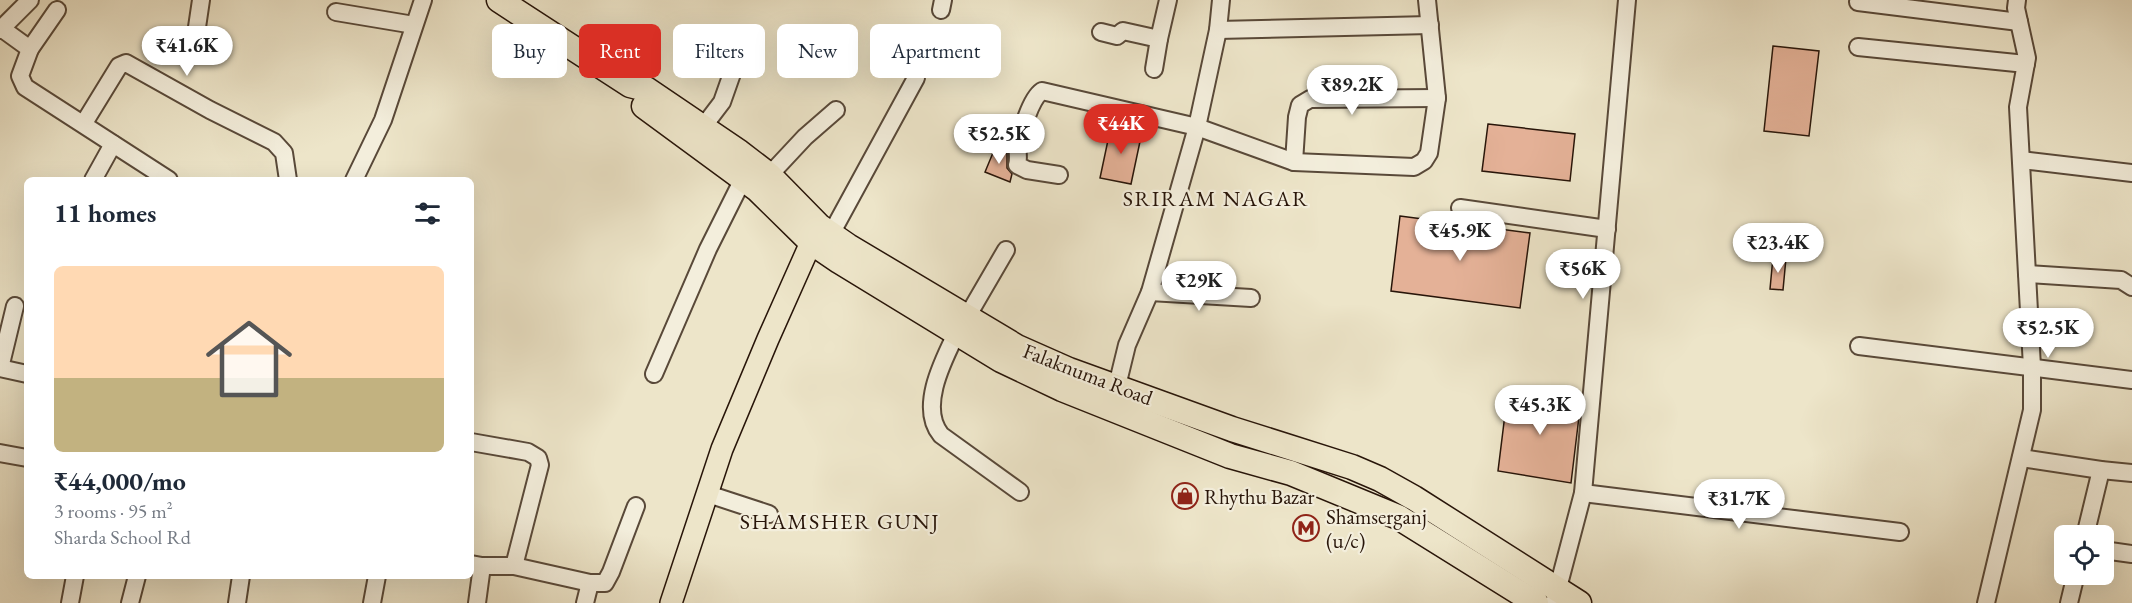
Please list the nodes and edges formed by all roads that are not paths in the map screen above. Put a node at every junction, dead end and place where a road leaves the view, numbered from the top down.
1 (30, 0) edge
2 (201, 0) edge
3 (423, 0) edge
4 (499, 0) edge
5 (1168, 0) edge
6 (1221, 0) edge
7 (1427, 0) edge
8 (1627, 0) edge
9 (2017, 0) edge
10 (1858, 2) dead end
11 (57, 10) dead end
12 (336, 12) dead end
13 (2019, 22) junction
14 (414, 25) junction
15 (1430, 25) junction
16 (1, 29) edge
17 (1218, 30) junction
18 (1101, 32) dead end
19 (196, 34) dead end
20 (1159, 39) junction
21 (1858, 47) dead end
22 (30, 49) junction
23 (2026, 64) junction
24 (1154, 69) dead end
25 (730, 78) edge
26 (915, 78) dead end
27 (630, 85) junction
28 (1437, 98) junction
29 (836, 110) dead end
30 (84, 123) junction
31 (703, 127) junction
32 (1197, 127) junction
33 (113, 144) junction
34 (2021, 160) junction
35 (1294, 162) junction
36 (2132, 173) edge
37 (1059, 176) dead end
38 (95, 177) edge
39 (163, 177) edge
40 (288, 177) edge
41 (355, 177) edge
42 (756, 181) junction
43 (1460, 208) dead end
44 (1606, 229) junction
45 (820, 234) junction
46 (1006, 250) dead end
47 (2027, 274) junction
48 (2132, 286) edge
49 (1150, 292) junction
50 (1251, 298) dead end
51 (15, 306) dead end
52 (962, 325) junction
53 (1859, 346) dead end
54 (2032, 367) junction
55 (0, 368) edge
56 (24, 373) edge
57 (654, 374) dead end
58 (2132, 380) edge
59 (1111, 396) junction
60 (474, 443) edge
61 (0, 453) edge
62 (24, 457) edge
63 (2021, 458) junction
64 (2101, 470) junction
65 (2132, 473) edge
66 (1020, 492) dead end
67 (1583, 493) junction
68 (708, 494) junction
69 (636, 506) dead end
70 (770, 514) dead end
71 (2088, 525) edge
72 (1899, 532) dead end
73 (2114, 552) edge
74 (2132, 554) edge
75 (477, 565) edge
76 (514, 566) junction
77 (74, 579) edge
78 (136, 579) edge
79 (241, 579) edge
80 (376, 579) edge
81 (590, 583) junction
82 (2073, 585) edge
83 (1556, 595) edge
84 (1527, 601) edge
85 (70, 603) edge
86 (130, 603) edge
87 (237, 603) edge
88 (372, 603) edge
89 (477, 603) edge
90 (585, 603) edge
91 (671, 603) edge
92 (1579, 603) edge
93 (1986, 603) edge
94 (2069, 603) edge

1 - 16 street
2 - 19 street
3 - 14 street
4 - 27 highway, Falaknuma Road
5 - 20 street
6 - 17 street
7 - 15 street
8 - 44 street
9 - 13 street
10 - 13 street
11 - 22 street
12 - 14 street
13 - 23 street
14 - 41 street
15 - 17 street
15 - 28 street
16 - 22 street
17 - 32 street
18 - 20 street
20 - 24 street
21 - 23 street
22 - 30 street
23 - 34 street
25 - 31 street
26 - 45 street
27 - 31 highway, Falaknuma Road
27 - 42 highway, Falaknuma Road
28 - 35 street
28 - 35 street
29 - 42 street
30 - 33 street
30 - 40 street
31 - 42 highway, Falaknuma Road
32 - 35 street
32 - 37 street
32 - 49 street
33 - 38 street
33 - 39 street
34 - 36 street
34 - 47 street
42 - 45 highway, Falaknuma Road
42 - 57 street
43 - 44 street
44 - 67 street
45 - 52 highway, Falaknuma Road
45 - 68 main road
46 - 52 street
47 - 48 street
47 - 54 street
49 - 50 street
49 - 59 street
51 - 55 street
52 - 59 highway, Falaknuma Road
52 - 66 street
53 - 54 street
54 - 58 street
54 - 63 street
55 - 56 street
59 - 83 highway, Falaknuma Road
59 - 84 highway, Falaknuma Road
60 - 76 street
61 - 62 street
63 - 64 street
63 - 93 street
64 - 65 street
64 - 71 street
67 - 72 street
67 - 83 street
68 - 70 street
68 - 91 main road
69 - 81 street
73 - 74 street
75 - 76 street
75 - 89 street
76 - 81 street
77 - 85 street
78 - 86 street
79 - 87 street
80 - 88 street
81 - 90 street
82 - 94 street
83 - 92 highway, Falaknuma Road

